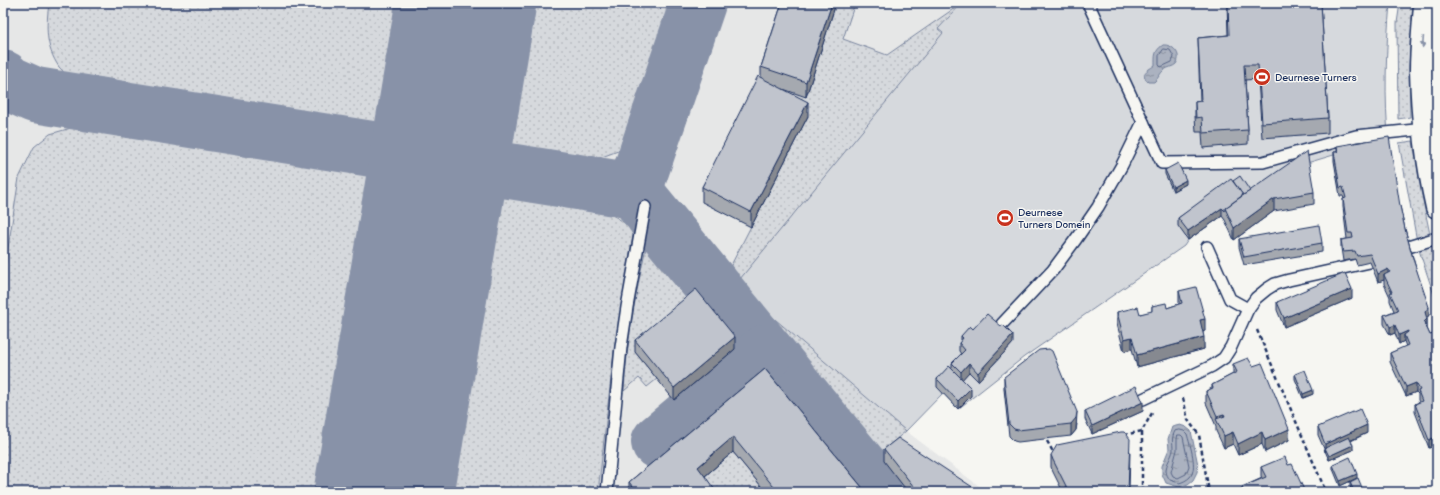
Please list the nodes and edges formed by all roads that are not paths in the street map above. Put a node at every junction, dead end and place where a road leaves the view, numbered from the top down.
1 (1088, 3) edge
2 (1425, 3) edge
3 (1143, 122) junction
4 (1425, 130) junction
5 (646, 207) dead end
6 (1437, 207) edge
7 (1437, 238) edge
8 (1207, 246) dead end
9 (1408, 247) edge
10 (1370, 262) edge
11 (1248, 309) junction
12 (1002, 324) edge
13 (1147, 397) road end
14 (607, 492) edge

1 - 3 lane
2 -> 4 street
3 - 4 lane
3 - 12 lane
4 - 6 street
5 - 14 lane
7 - 9 lane
8 - 11 lane
10 - 11 lane
11 - 13 lane

